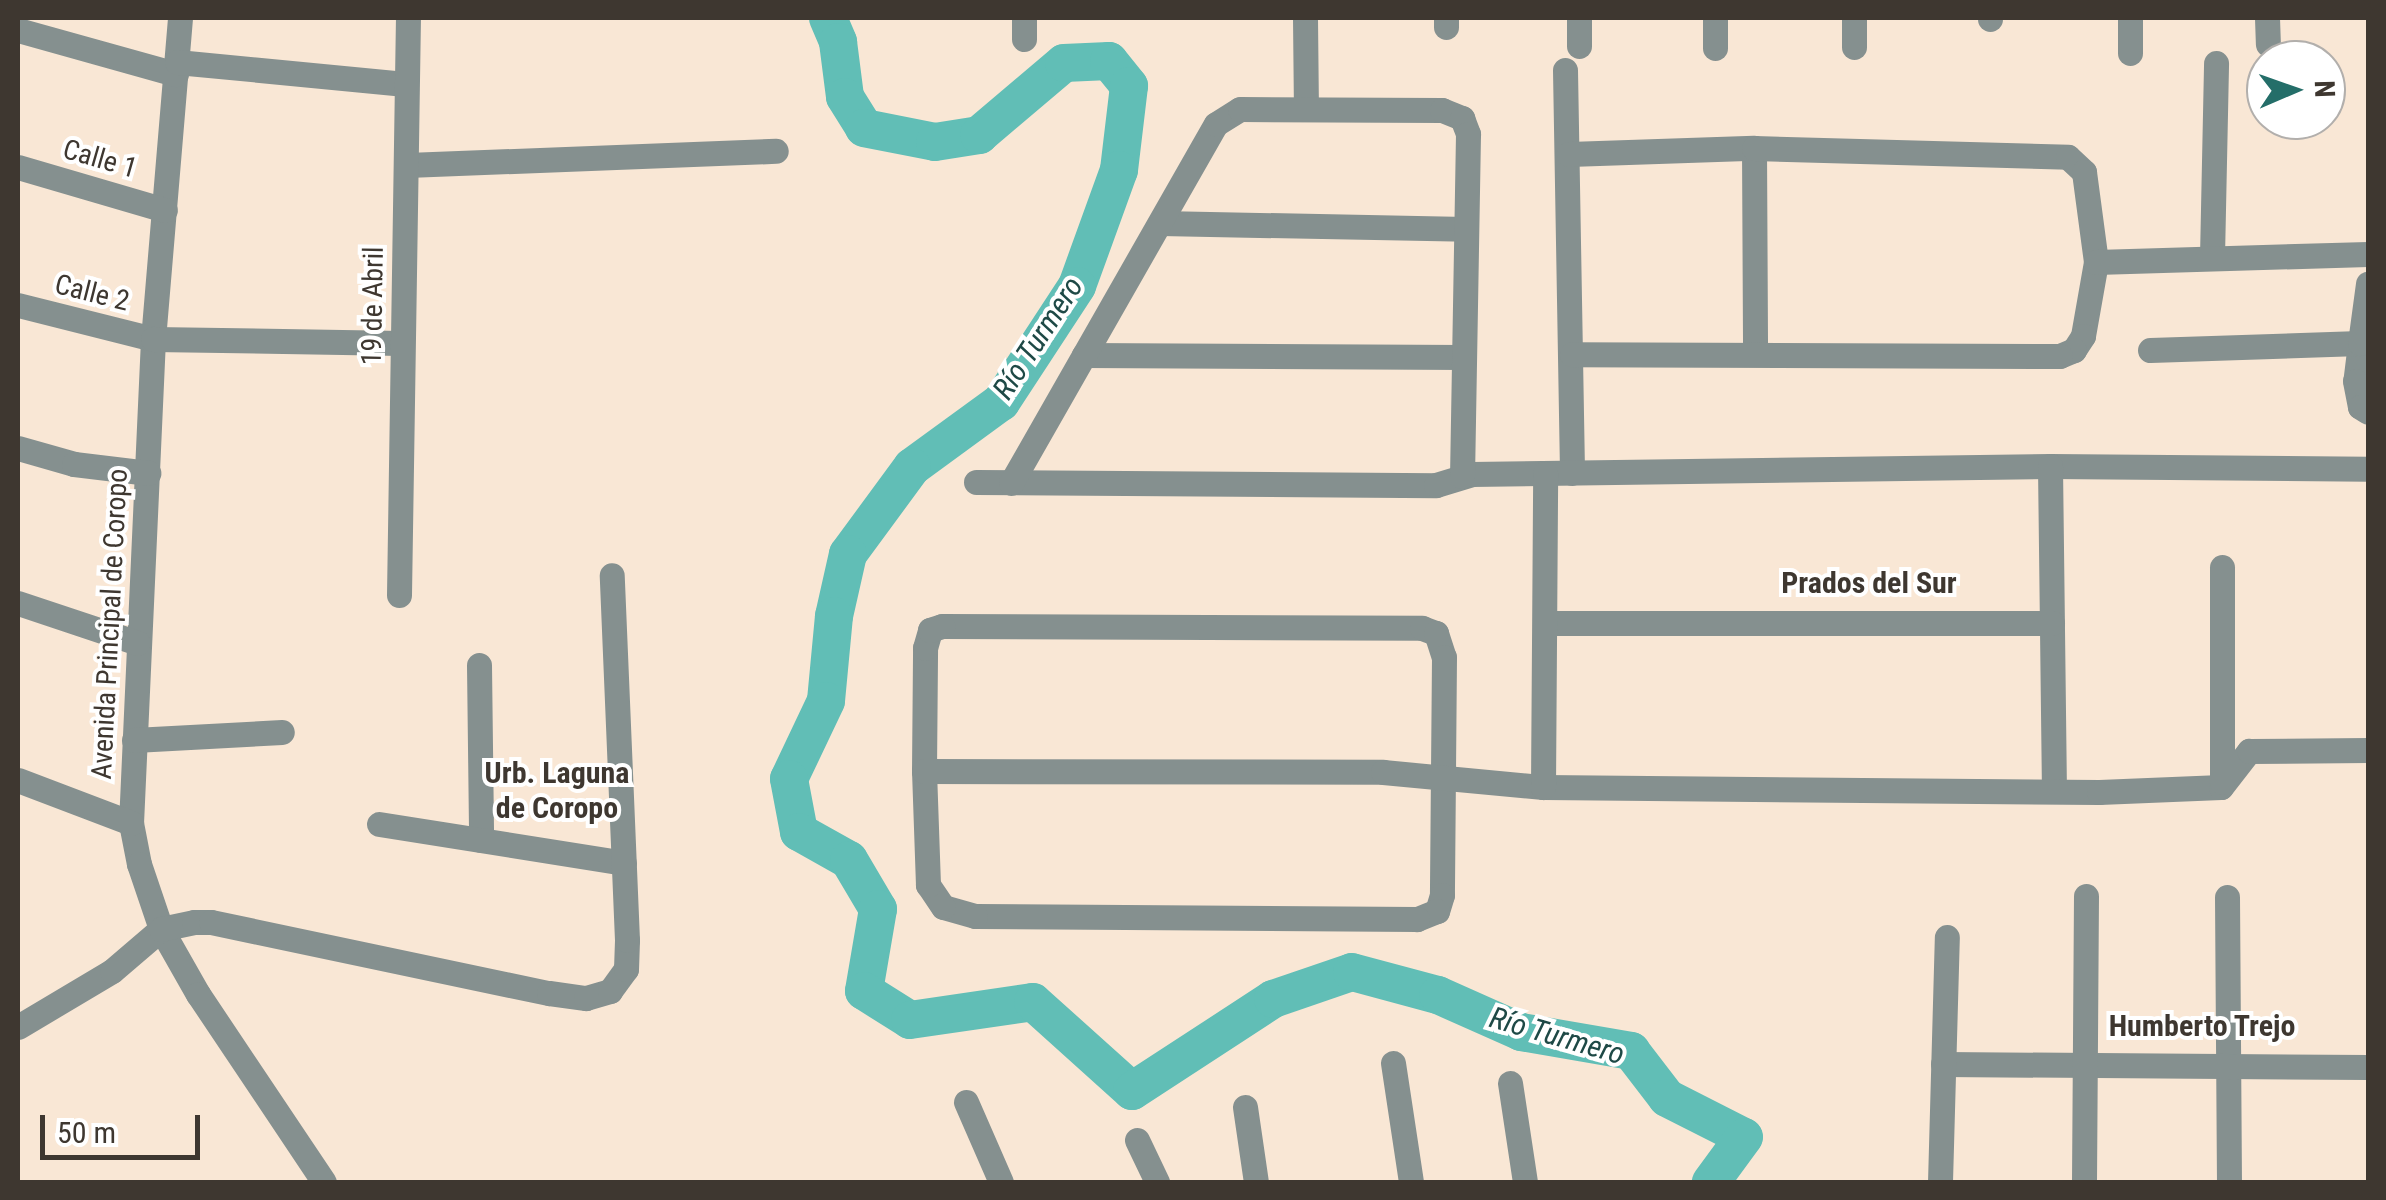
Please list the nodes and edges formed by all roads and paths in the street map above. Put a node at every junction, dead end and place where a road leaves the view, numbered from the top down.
1 (180, 18) edge
2 (408, 18) edge
3 (1305, 18) edge
4 (1578, 18) edge
5 (1715, 18) edge
6 (1854, 18) edge
7 (2130, 18) edge
8 (18, 30) edge
9 (1579, 46) dead end
10 (1854, 47) dead end
11 (1715, 48) dead end
12 (2130, 53) dead end
13 (2216, 63) dead end
14 (176, 68) junction
15 (1566, 70) dead end
16 (405, 84) junction
17 (1306, 109) junction
18 (1754, 148) junction
19 (776, 151) dead end
20 (1569, 154) junction
21 (407, 164) junction
22 (18, 166) edge
23 (166, 210) junction
24 (1160, 223) junction
25 (1466, 230) junction
26 (2368, 254) edge
27 (2212, 257) junction
28 (2096, 262) junction
29 (2368, 284) edge
30 (18, 305) edge
31 (152, 339) junction
32 (402, 342) junction
33 (2360, 343) junction
34 (2150, 350) dead end
35 (1572, 354) junction
36 (1755, 354) junction
37 (1084, 355) junction
38 (1464, 357) junction
39 (2368, 412) edge
40 (18, 448) edge
41 (2050, 466) junction
42 (2368, 468) edge
43 (148, 473) junction
44 (1572, 473) junction
45 (1545, 474) junction
46 (1462, 476) junction
47 (976, 482) dead end
48 (1012, 482) junction
49 (2222, 567) dead end
50 (612, 575) dead end
51 (399, 595) dead end
52 (18, 603) edge
53 (2052, 622) junction
54 (1546, 623) junction
55 (138, 644) junction
56 (479, 664) dead end
57 (282, 732) dead end
58 (134, 740) junction
59 (2368, 750) edge
60 (924, 771) junction
61 (18, 780) edge
62 (1440, 780) junction
63 (1543, 787) junction
64 (2222, 787) junction
65 (2054, 790) junction
66 (131, 823) junction
67 (379, 824) dead end
68 (481, 840) junction
69 (624, 863) junction
70 (2086, 896) dead end
71 (2228, 896) dead end
72 (161, 929) junction
73 (1947, 937) dead end
74 (18, 1027) edge
75 (1393, 1063) dead end
76 (1943, 1064) junction
77 (2084, 1065) junction
78 (2230, 1066) junction
79 (2368, 1067) edge
80 (1510, 1083) dead end
81 (966, 1102) dead end
82 (1245, 1107) dead end
83 (1136, 1140) dead end
84 (324, 1182) edge
85 (1001, 1182) edge
86 (1157, 1182) edge
87 (1256, 1182) edge
88 (1411, 1182) edge
89 (1525, 1182) edge
90 (1940, 1182) edge
91 (2084, 1182) edge
92 (2229, 1182) edge

1 - 14 street, Avenida Principal de Coropo
2 - 16 street, 19 de Abril
3 - 17 street
4 - 9 street
5 - 11 street
6 - 10 street
7 - 12 street
8 - 14 street
13 - 27 street
14 - 16 street
14 - 23 street, Avenida Principal de Coropo
15 - 20 street
16 - 21 street, 19 de Abril
17 - 24 street
17 - 25 street
18 - 20 street
18 - 28 street
18 - 36 street
19 - 21 street
20 - 35 street
21 - 32 street, 19 de Abril
22 - 23 street, Calle 1
23 - 31 street, Avenida Principal de Coropo
24 - 25 street
24 - 37 street
25 - 38 street
26 - 27 street
27 - 28 street
28 - 36 street
29 - 33 street
30 - 31 street, Calle 2
31 - 32 street, Calle 2
31 - 43 street, Avenida Principal de Coropo
32 - 51 street, 19 de Abril
33 - 34 street
33 - 39 street
35 - 36 street
35 - 44 street
37 - 38 street
37 - 48 street
38 - 46 street
40 - 43 street
41 - 42 street
41 - 44 street
41 - 53 street
43 - 55 street, Avenida Principal de Coropo
44 - 45 street
45 - 46 street
45 - 54 street
46 - 48 street
47 - 48 street
49 - 64 street
50 - 69 street
52 - 55 street
53 - 54 street
53 - 65 street
54 - 63 street
55 - 58 street, Avenida Principal de Coropo
56 - 68 street
57 - 58 street
58 - 66 street, Avenida Principal de Coropo
59 - 64 street
60 - 62 street
60 - 62 street
60 - 62 street
61 - 66 street
62 - 63 street
63 - 65 street
64 - 65 street
66 - 72 street, Avenida Principal de Coropo
67 - 68 street
68 - 69 street
69 - 72 street
70 - 77 street
71 - 78 street
72 - 74 street
72 - 84 street, Avenida Principal de Coropo
73 - 76 street
75 - 88 street
76 - 77 street
76 - 90 street
77 - 78 street
77 - 91 street
78 - 79 street
78 - 92 street
80 - 89 street
81 - 85 street
82 - 87 street
83 - 86 street

